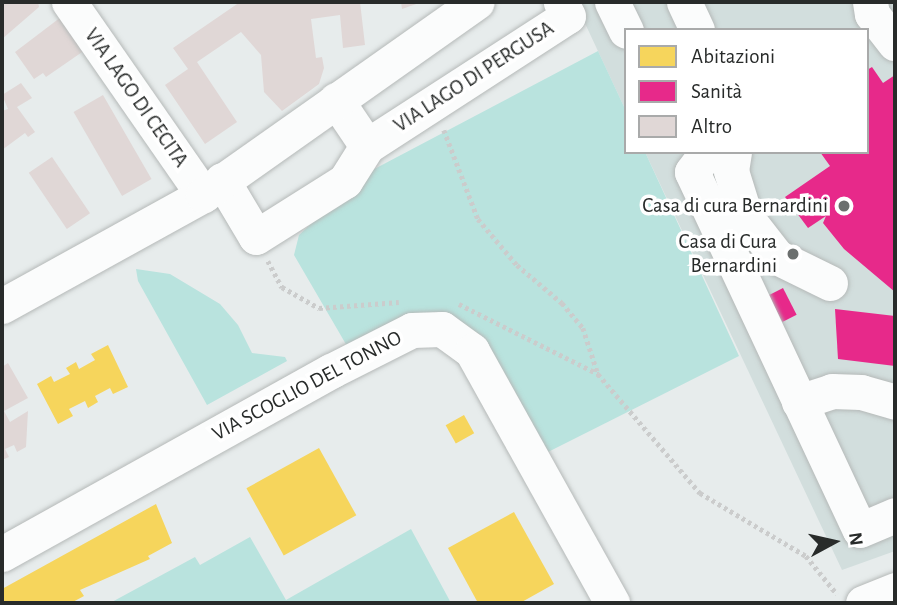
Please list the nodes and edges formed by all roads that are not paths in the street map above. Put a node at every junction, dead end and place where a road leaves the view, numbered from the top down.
1 (69, 2) edge
2 (477, 2) edge
3 (561, 2) edge
4 (612, 2) edge
5 (684, 2) edge
6 (864, 15) edge
7 (625, 28) edge
8 (696, 28) edge
9 (895, 43) edge
10 (336, 100) junction
11 (367, 146) junction
12 (734, 154) edge
13 (694, 159) edge
14 (212, 188) junction
15 (830, 283) dead end
16 (2, 306) edge
17 (799, 402) junction
18 (895, 402) edge
19 (895, 515) edge
20 (2, 554) edge
21 (895, 590) edge
22 (612, 603) edge
23 (863, 603) edge

1 - 14 street, VIA LAGO DI CECITA
2 - 10 street
3 - 11 street, VIA LAGO DI PERGUSA
4 - 7 street
5 - 8 street
6 - 9 street
10 - 11 street
10 - 14 street
11 - 14 street, VIA LAGO DI PERGUSA
12 - 15 street
13 - 17 street
14 - 16 street
17 - 18 street
17 - 19 street
20 - 22 street, VIA SCOGLIO DEL TONNO
21 - 23 street

